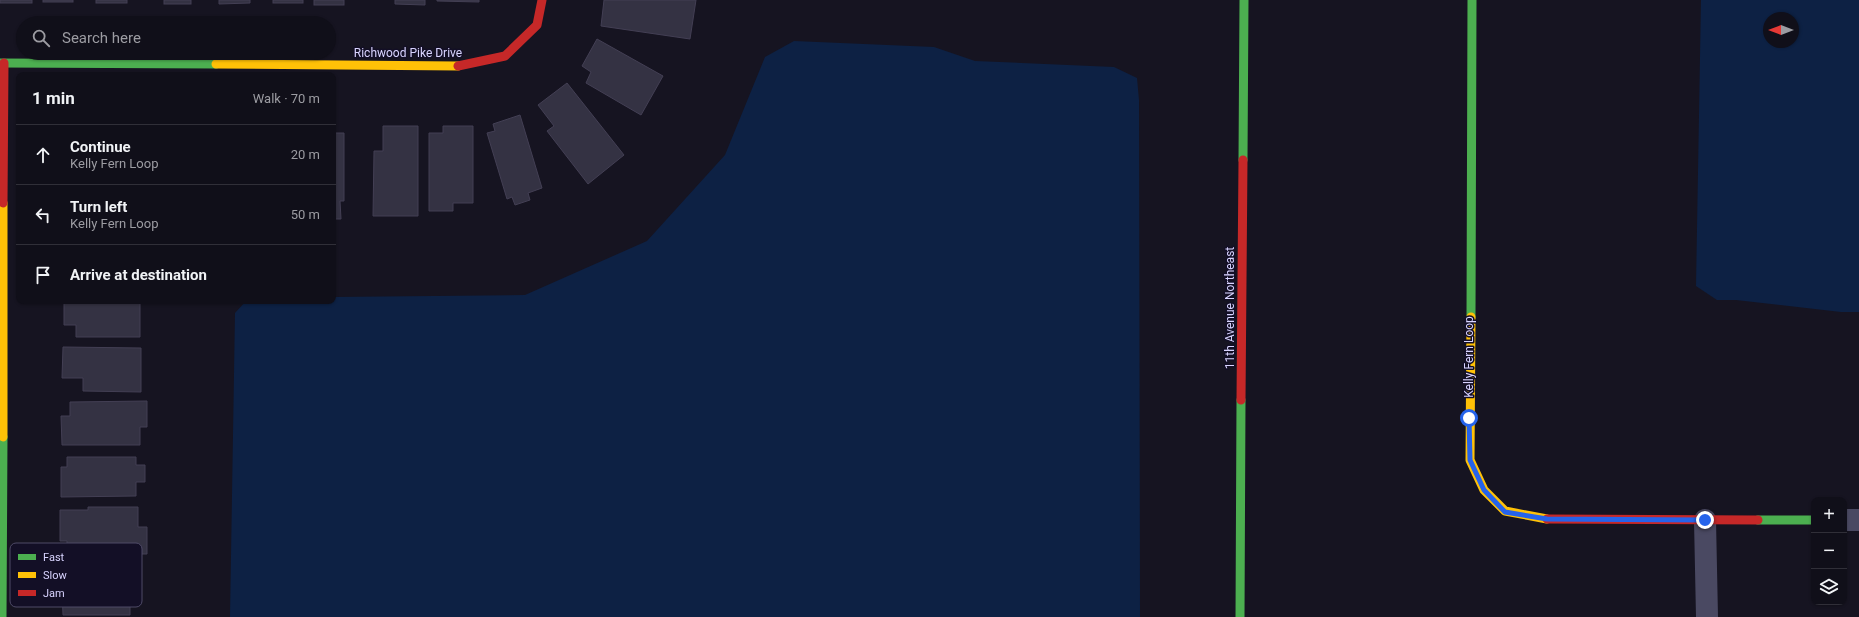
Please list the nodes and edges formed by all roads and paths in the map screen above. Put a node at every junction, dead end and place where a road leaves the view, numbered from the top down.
1 (542, 0) edge
2 (1244, 0) edge
3 (1472, 0) edge
4 (2, 63) edge
5 (1705, 520) junction
6 (1811, 520) edge
7 (1847, 520) edge
8 (1859, 520) edge
9 (1, 549) edge
10 (2, 617) edge
11 (1240, 617) edge
12 (1707, 617) edge

1 - 4 street, Richwood Pike Drive
2 - 11 street, 11th Avenue Northeast
3 - 5 street, Kelly Fern Loop
4 - 9 street
5 - 6 street, Kelly Fern Loop
5 - 12 street
7 - 8 street
9 - 10 street

